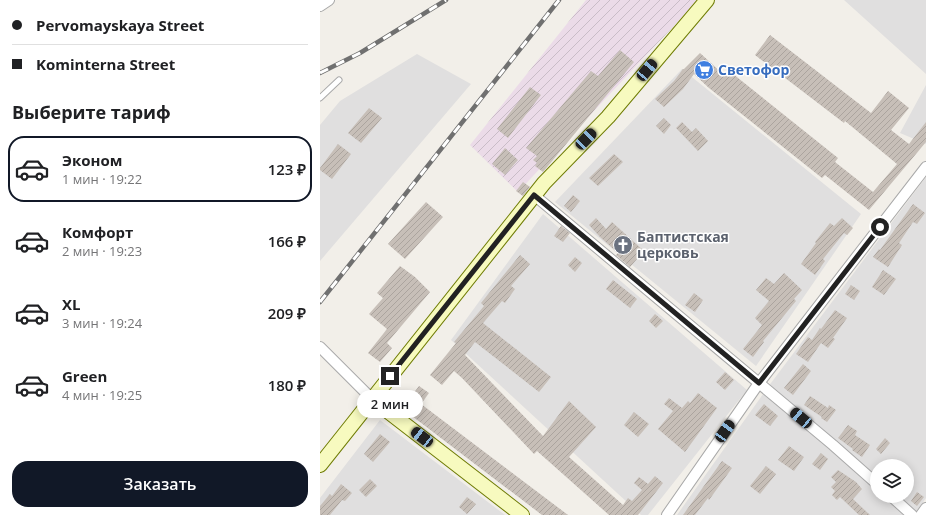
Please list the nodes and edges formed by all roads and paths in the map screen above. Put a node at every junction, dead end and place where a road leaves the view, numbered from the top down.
1 (329, 0) edge
2 (706, 0) edge
3 (320, 6) edge
4 (339, 80) dead end
5 (320, 98) edge
6 (926, 167) edge
7 (534, 195) junction
8 (320, 347) edge
9 (759, 383) junction
10 (372, 399) junction
11 (320, 465) edge
12 (870, 478) edge
13 (899, 503) edge
14 (926, 508) edge
15 (522, 515) edge
16 (667, 515) edge
17 (912, 515) edge
18 (921, 515) edge

1 - 3 street
2 - 7 street
4 - 5 lane
6 - 9 street
7 - 9 street
7 - 10 street
8 - 10 street
9 - 12 street
9 - 16 street
10 - 11 street
10 - 15 street
13 - 17 street
14 - 18 street

